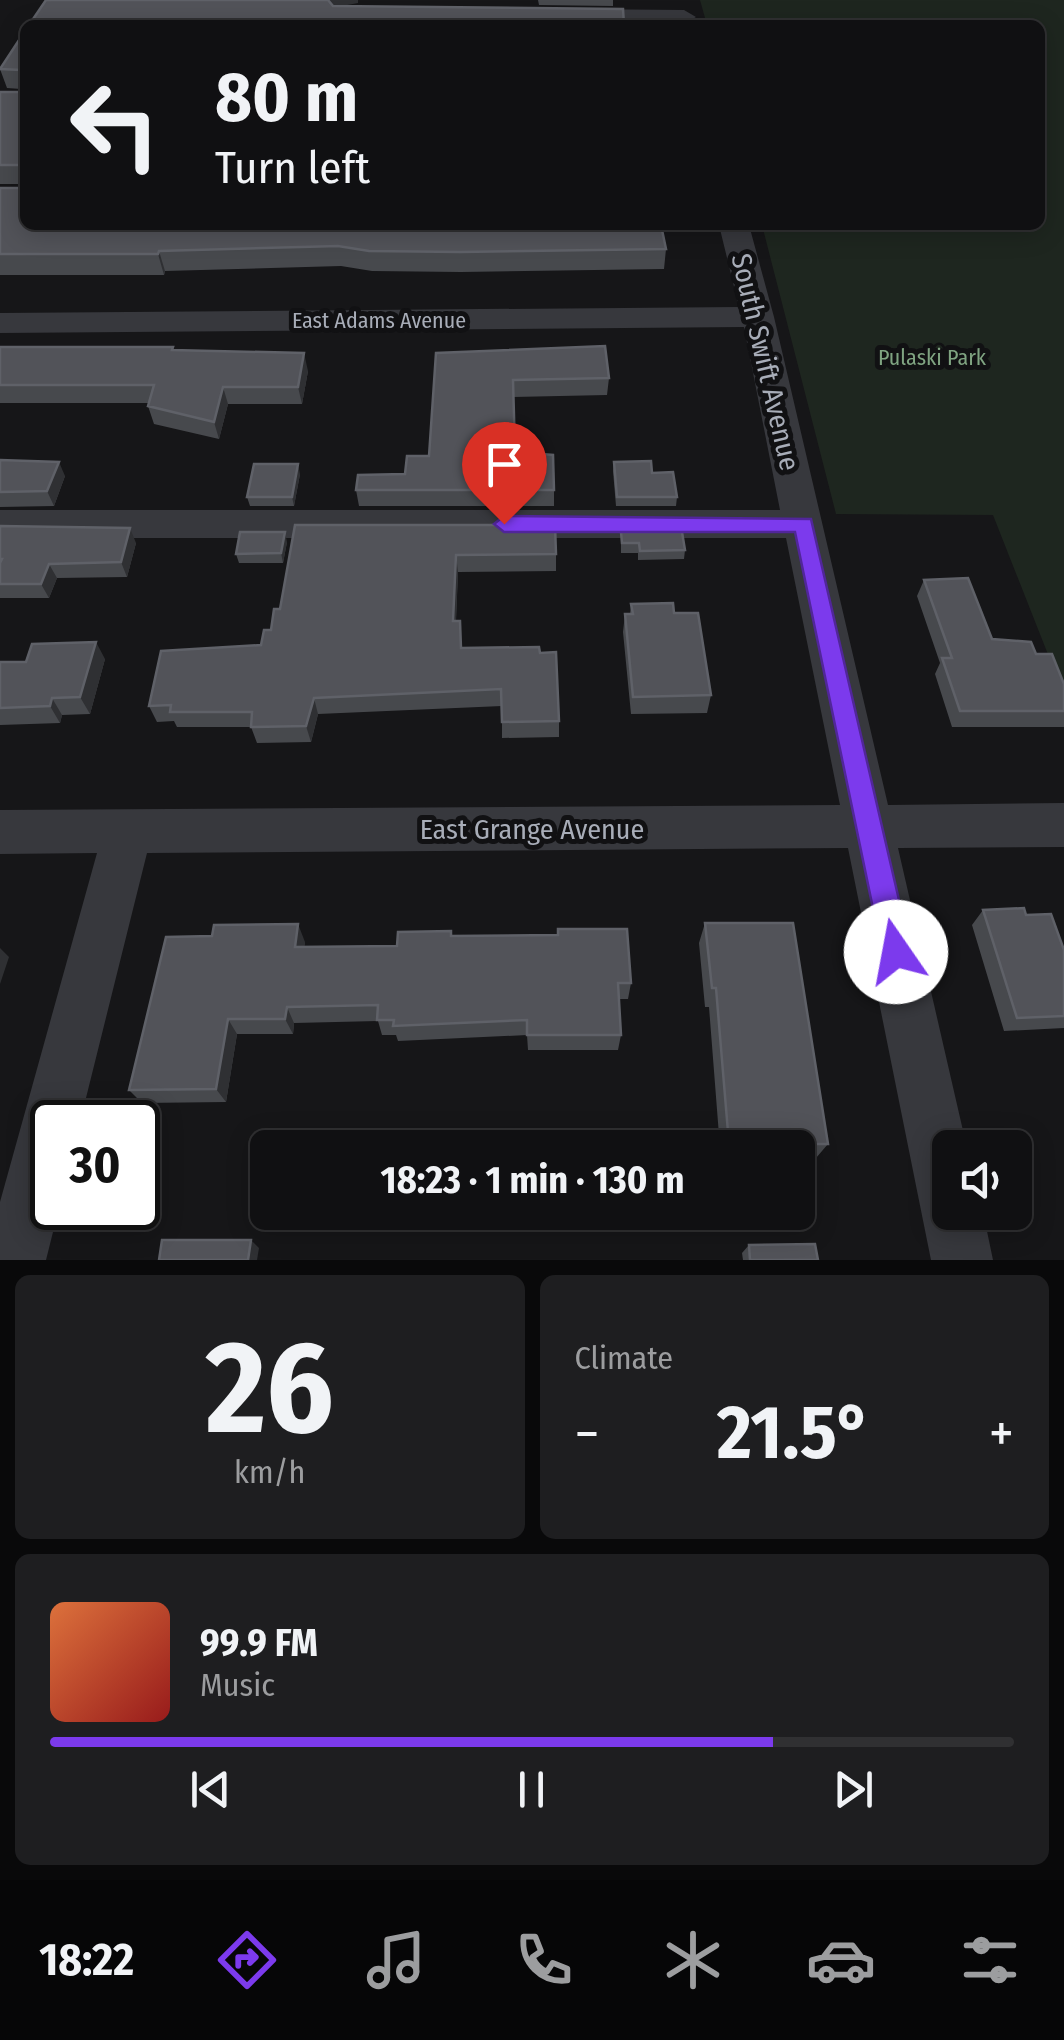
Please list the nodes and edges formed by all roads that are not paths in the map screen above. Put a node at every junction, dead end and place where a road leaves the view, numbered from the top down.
1 (683, 14) edge
2 (552, 16) edge
3 (735, 230) edge
4 (758, 317) junction
5 (0, 322) edge
6 (0, 524) edge
7 (804, 524) junction
8 (1064, 825) edge
9 (870, 827) junction
10 (0, 832) edge
11 (128, 832) junction
12 (934, 1130) edge
13 (956, 1230) edge
14 (15, 1260) edge
15 (962, 1260) edge

1 - 2 street
3 - 4 street, South Swift Avenue
4 - 5 street, East Adams Avenue
4 - 7 street, South Swift Avenue
6 - 7 street
7 - 9 street, South Swift Avenue
8 - 9 street, East Grange Avenue
9 - 11 street, East Grange Avenue
9 - 12 street, South Swift Avenue
10 - 11 street, East Grange Avenue
11 - 14 street
13 - 15 street

